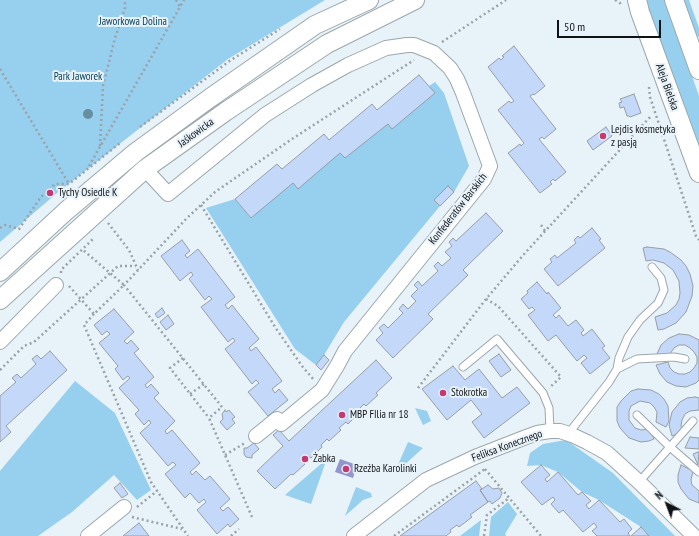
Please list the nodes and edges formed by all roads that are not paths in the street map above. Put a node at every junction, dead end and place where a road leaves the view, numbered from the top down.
1 (369, 0) edge
2 (415, 0) edge
3 (674, 0) edge
4 (633, 5) edge
5 (693, 41) edge
6 (699, 70) edge
7 (132, 155) junction
8 (145, 169) junction
9 (699, 173) edge
10 (652, 267) dead end
11 (0, 272) edge
12 (56, 285) dead end
13 (0, 300) edge
14 (0, 342) edge
15 (685, 360) dead end
16 (463, 367) dead end
17 (617, 369) junction
18 (637, 415) dead end
19 (693, 420) dead end
20 (550, 431) junction
21 (568, 434) junction
22 (256, 436) road end
23 (670, 447) junction
24 (699, 472) edge
25 (639, 482) junction
26 (125, 511) road end
27 (88, 536) edge
28 (354, 536) edge
29 (694, 536) edge

1 - 7 street, Jaśkowicka
2 - 8 street, Jaśkowicka
3 - 5 street
4 - 9 street, Aleja Bielska
5 - 6 street
7 - 8 street
7 - 11 street, Jaśkowicka
8 - 13 street, Jaśkowicka
8 - 22 street, Konfederatów Barskich
10 - 17 lane
12 - 14 street
15 - 17 lane
16 - 20 lane
17 - 21 lane
18 - 23 lane
19 - 23 lane
20 - 21 street, Feliksa Konecznego
20 - 28 street, Feliksa Konecznego
21 - 25 street, Feliksa Konecznego
23 - 24 lane
23 - 25 lane
25 - 29 street, Feliksa Konecznego
26 - 27 street

